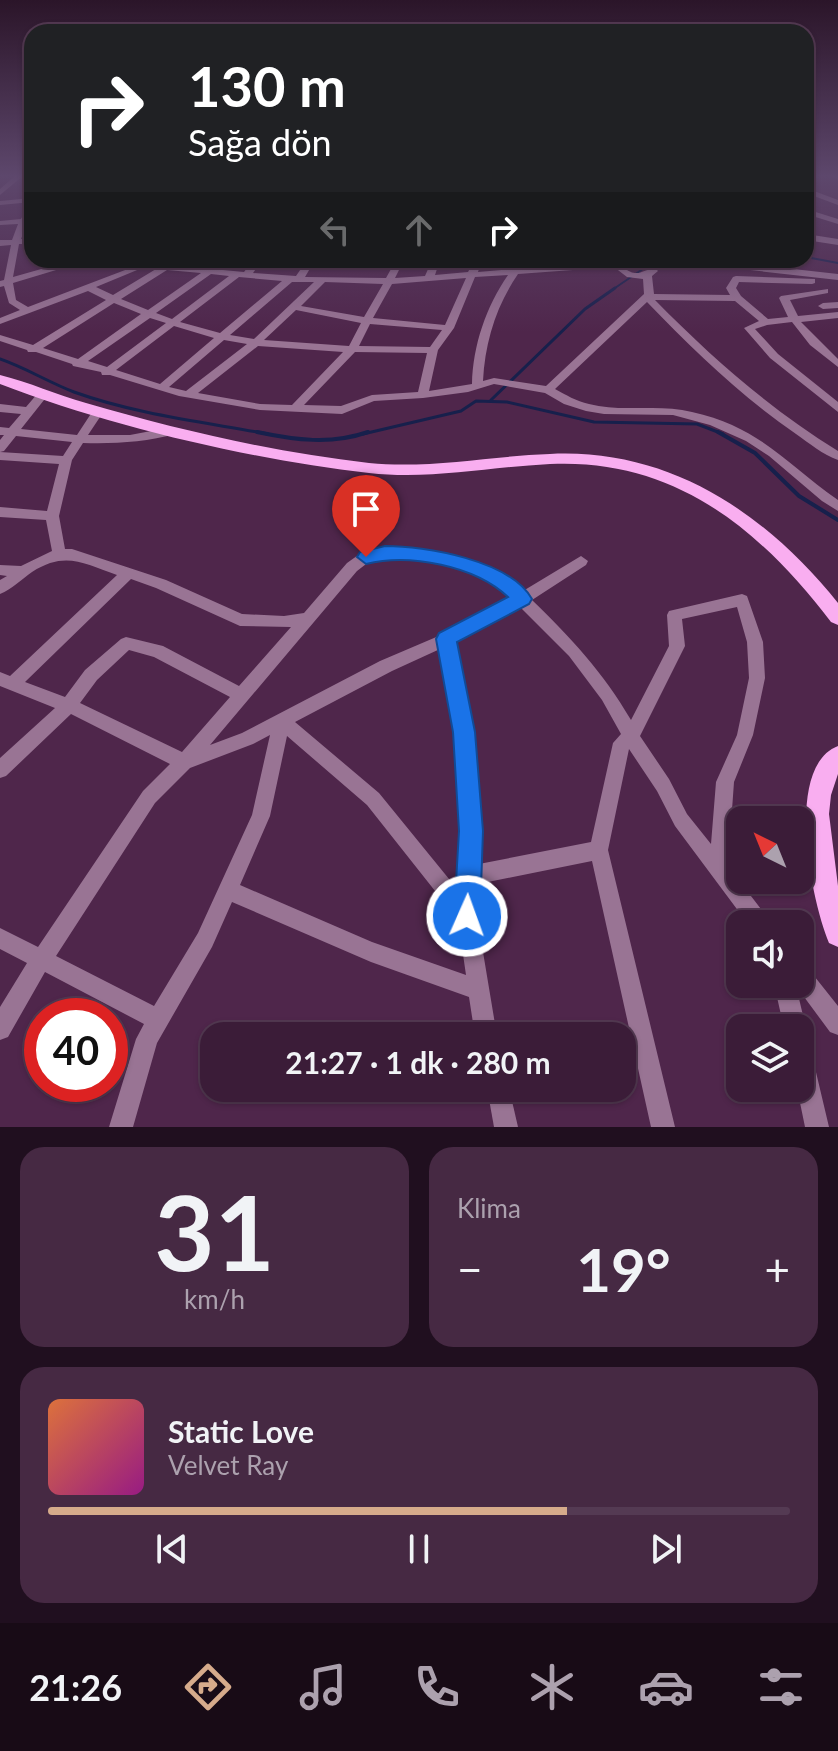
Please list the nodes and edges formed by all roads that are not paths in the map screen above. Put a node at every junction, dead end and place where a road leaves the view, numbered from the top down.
1 (23, 228) edge
2 (814, 238) edge
3 (24, 242) edge
4 (838, 242) edge
5 (0, 243) edge
6 (11, 243) junction
7 (56, 268) edge
8 (137, 268) edge
9 (164, 268) edge
10 (175, 268) edge
11 (249, 268) edge
12 (304, 268) edge
13 (397, 268) edge
14 (433, 268) edge
15 (476, 268) edge
16 (517, 268) edge
17 (558, 268) edge
18 (620, 268) edge
19 (653, 268) edge
20 (747, 268) edge
21 (194, 270) joint
22 (210, 271) junction
23 (512, 273) junction
24 (241, 275) junction
25 (474, 275) junction
26 (647, 276) junction
27 (429, 278) junction
28 (294, 280) junction
29 (322, 280) junction
30 (391, 281) junction
31 (838, 282) edge
32 (2, 284) edge
33 (88, 287) junction
34 (825, 291) junction
35 (647, 297) junction
36 (737, 298) junction
37 (115, 301) junction
38 (838, 305) edge
39 (823, 306) junction
40 (293, 307) junction
41 (29, 311) junction
42 (149, 314) junction
43 (838, 315) edge
44 (0, 321) edge
45 (369, 321) junction
46 (796, 321) junction
47 (175, 322) junction
48 (766, 322) junction
49 (449, 328) junction
50 (226, 336) junction
51 (0, 338) edge
52 (257, 342) junction
53 (352, 349) junction
54 (0, 350) edge
55 (32, 350) junction
56 (433, 350) junction
57 (48, 355) junction
58 (77, 364) junction
59 (838, 364) edge
60 (106, 373) junction
61 (0, 379) edge
62 (477, 384) junction
63 (161, 388) junction
64 (548, 390) junction
65 (42, 395) junction
66 (188, 395) junction
67 (423, 395) junction
68 (296, 407) junction
69 (0, 408) edge
70 (838, 408) edge
71 (30, 411) junction
72 (98, 411) junction
73 (0, 431) edge
74 (172, 431) junction
75 (14, 432) junction
76 (80, 438) junction
77 (0, 448) edge
78 (0, 456) edge
79 (838, 456) edge
80 (66, 460) junction
81 (838, 506) edge
82 (0, 512) edge
83 (52, 516) junction
84 (59, 553) junction
85 (581, 561) dead end
86 (0, 570) edge
87 (24, 571) junction
88 (128, 573) junction
89 (0, 588) edge
90 (522, 599) junction
91 (838, 617) edge
92 (308, 618) junction
93 (446, 639) junction
94 (6, 682) edge
95 (242, 696) junction
96 (68, 706) junction
97 (282, 721) junction
98 (631, 736) junction
99 (838, 756) edge
100 (184, 762) junction
101 (0, 770) edge
102 (599, 850) junction
103 (718, 869) junction
104 (469, 876) junction
105 (228, 890) junction
106 (749, 910) edge
107 (467, 916) junction
108 (838, 934) edge
109 (0, 938) edge
110 (42, 960) junction
111 (478, 990) junction
112 (814, 992) edge
113 (158, 1020) junction
114 (484, 1022) edge
115 (838, 1024) edge
116 (0, 1029) edge
117 (501, 1102) edge
118 (811, 1102) edge
119 (121, 1127) edge
120 (506, 1127) edge
121 (663, 1127) edge
122 (817, 1127) edge

1 - 6 street
2 - 4 street
3 - 6 street
5 - 6 street
6 - 32 street
7 - 32 street
8 - 33 street
9 - 37 street
10 - 21 street
11 - 24 street
12 - 28 street
13 - 30 street
14 - 27 street
15 - 25 street
16 - 23 street
17 - 23 street
18 - 26 street
19 - 26 street
20 - 31 street
21 - 22 street
22 - 24 street
22 - 42 street
23 - 25 street
23 - 62 street
24 - 28 street
24 - 47 street
25 - 27 street
25 - 49 street
26 - 35 street
27 - 30 street
28 - 29 street
28 - 50 street
29 - 30 street
29 - 40 street
30 - 45 street
31 - 34 street
31 - 36 street
32 - 41 street
33 - 37 street
33 - 41 street
34 - 39 street
34 - 46 street
35 - 36 street
35 - 64 street
35 - 79 street
36 - 48 street
37 - 42 street
37 - 55 street
38 - 39 street
39 - 43 street
40 - 45 street
40 - 52 street
41 - 44 street
42 - 47 street
42 - 58 street
43 - 46 street
45 - 49 street
45 - 53 street
46 - 48 street
46 - 59 street
47 - 50 street
47 - 60 street
48 - 70 street
49 - 56 street
50 - 52 street
50 - 63 street
51 - 55 street
52 - 53 street
52 - 66 street
53 - 56 street
53 - 68 street
54 - 57 street
55 - 57 street
56 - 67 street
57 - 58 street
58 - 60 street
60 - 63 street
61 - 65 main road
62 - 64 street
62 - 67 street
63 - 66 street
64 - 81 street
65 - 71 street
65 - 72 main road
66 - 68 street
67 - 68 street
69 - 71 street
71 - 75 street
72 - 74 main road
72 - 76 street
73 - 75 street
74 - 76 street
74 - 91 main road
75 - 76 street
75 - 77 street
76 - 80 street
78 - 80 street
80 - 83 street
82 - 83 street
83 - 84 street
84 - 87 street
84 - 88 street
85 - 90 street
86 - 87 street
87 - 89 street
88 - 92 street
88 - 94 street
90 - 92 street
90 - 93 street
90 - 98 street
92 - 95 street
93 - 97 street
93 - 104 street
94 - 96 street
95 - 96 street
95 - 100 street
96 - 100 street
96 - 101 street
97 - 100 street
97 - 105 street
97 - 107 street
98 - 102 street
98 - 103 street
98 - 103 street
99 - 108 main road
100 - 110 street
102 - 104 street
102 - 121 street
103 - 106 street
104 - 107 street
105 - 111 street
105 - 113 street
107 - 111 street
109 - 110 street
110 - 113 street
110 - 116 street
111 - 114 street
112 - 115 street
113 - 119 street
117 - 120 street
118 - 122 street

